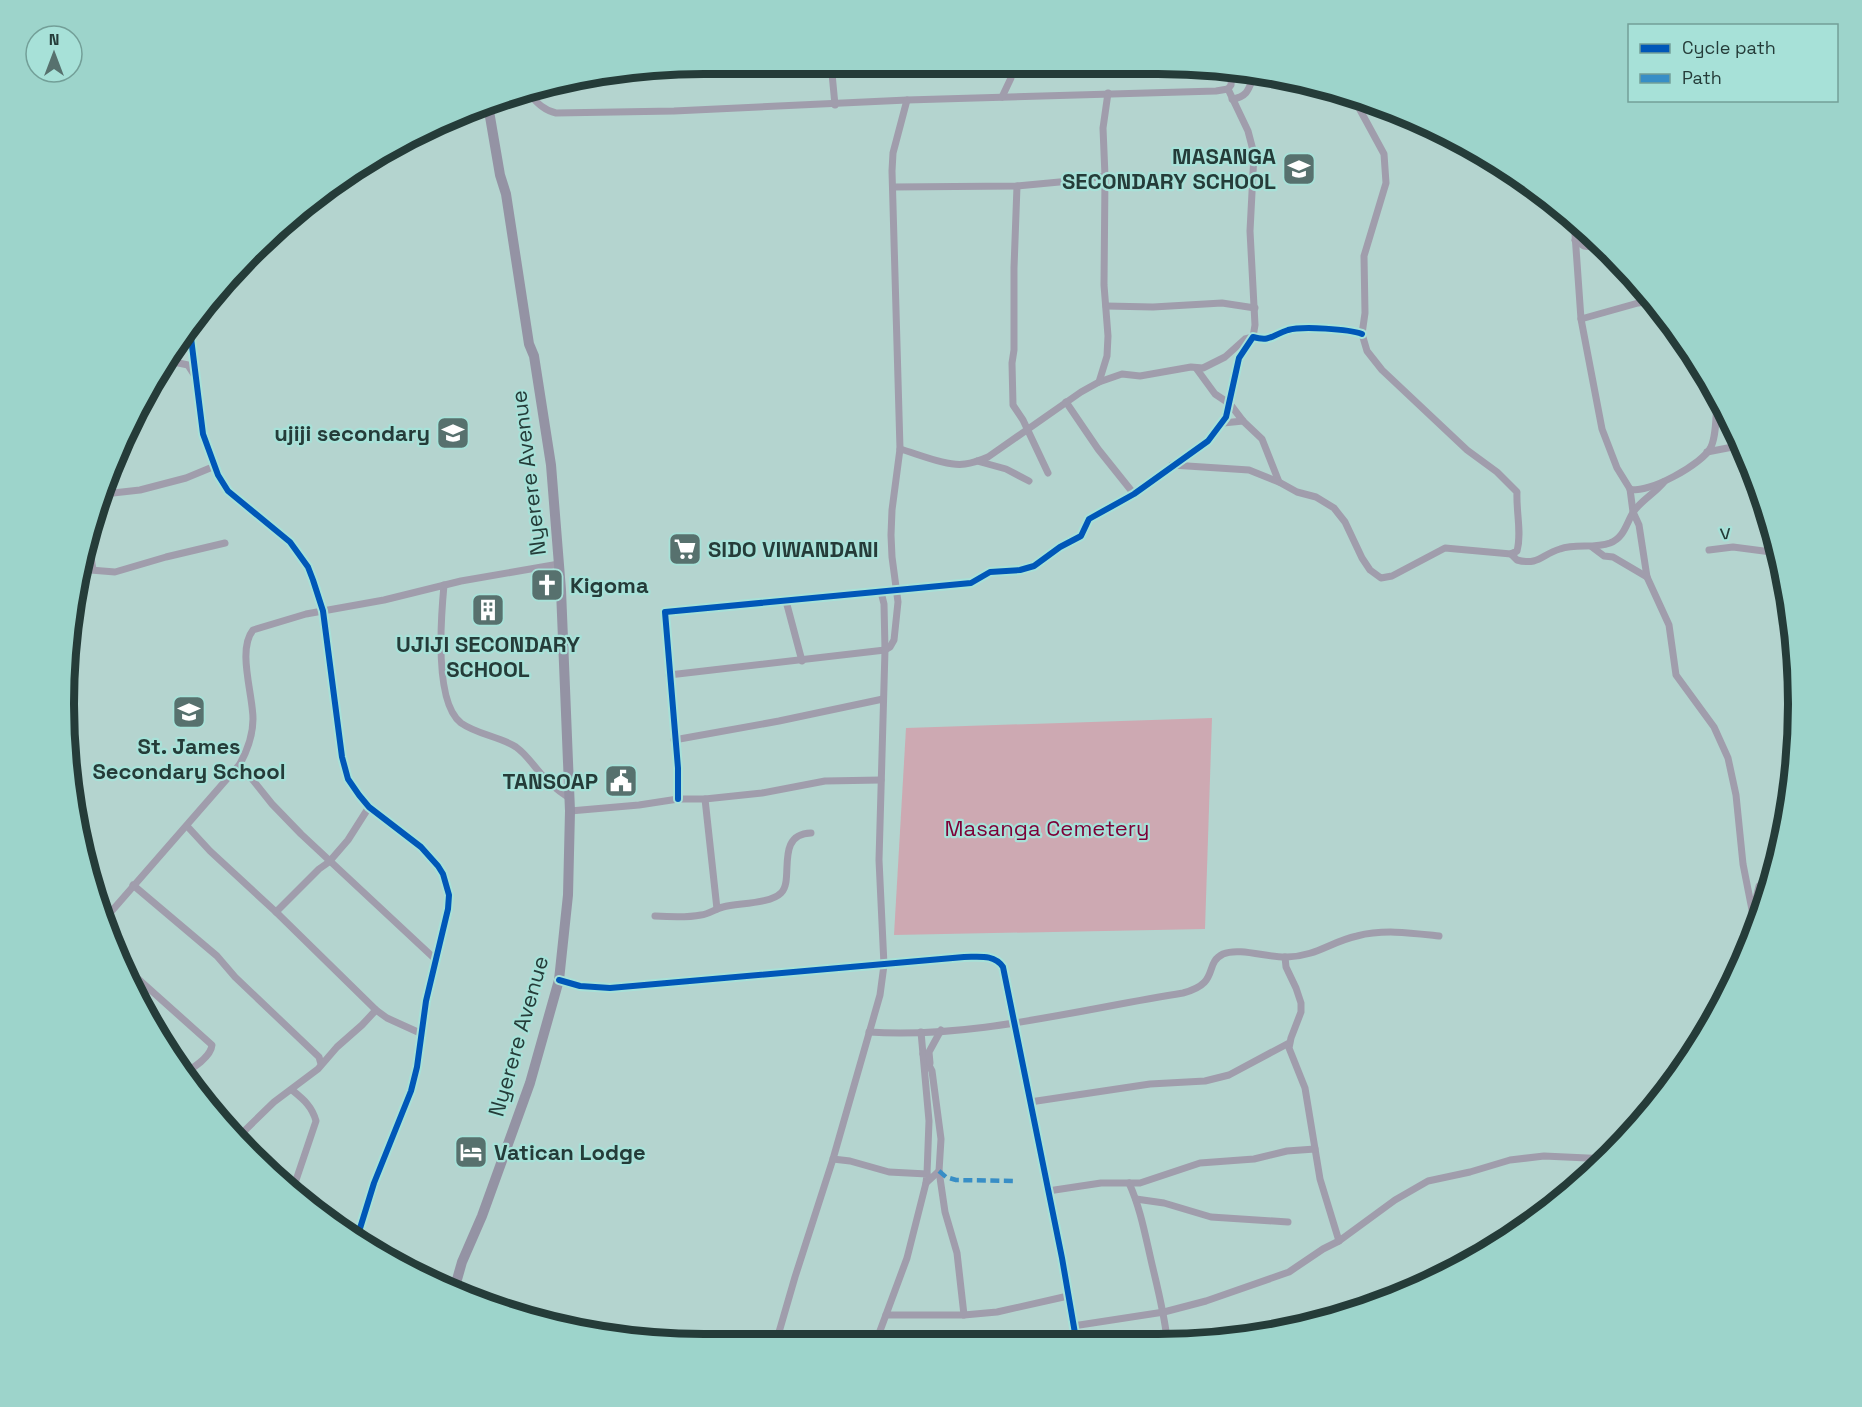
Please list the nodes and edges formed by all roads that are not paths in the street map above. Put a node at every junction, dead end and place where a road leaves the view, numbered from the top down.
1 (832, 74) edge
2 (1010, 74) edge
3 (1231, 78) edge
4 (1252, 81) edge
5 (1228, 89) junction
6 (1108, 93) junction
7 (533, 97) edge
8 (1002, 97) junction
9 (1232, 99) junction
10 (907, 100) junction
11 (835, 105) junction
12 (1358, 106) edge
13 (490, 111) edge
14 (1105, 176) junction
15 (1017, 186) junction
16 (892, 187) junction
17 (1575, 230) edge
18 (1575, 240) junction
19 (1592, 247) edge
20 (1644, 302) edge
21 (1106, 306) junction
22 (1255, 308) junction
23 (1581, 319) junction
24 (1363, 321) junction
25 (1347, 330) junction
26 (1362, 334) junction
27 (1252, 337) junction
28 (190, 339) edge
29 (174, 362) edge
30 (1196, 368) junction
31 (197, 380) junction
32 (1099, 382) junction
33 (1066, 402) junction
34 (1230, 404) junction
35 (1716, 410) edge
36 (1243, 421) junction
37 (1223, 423) junction
38 (1027, 431) junction
39 (1734, 447) edge
40 (900, 449) junction
41 (1707, 452) junction
42 (978, 461) junction
43 (1172, 465) junction
44 (215, 466) junction
45 (1048, 473) dead end
46 (1029, 481) dead end
47 (1279, 482) junction
48 (1664, 482) junction
49 (1630, 489) junction
50 (110, 493) edge
51 (1134, 494) junction
52 (1634, 512) junction
53 (225, 543) dead end
54 (1593, 547) junction
55 (1709, 550) dead end
56 (1770, 552) edge
57 (1511, 554) junction
58 (91, 558) edge
59 (558, 564) junction
60 (89, 569) edge
61 (93, 569) junction
62 (1647, 577) junction
63 (444, 585) junction
64 (898, 590) junction
65 (881, 592) junction
66 (786, 601) junction
67 (323, 611) junction
68 (885, 651) junction
69 (802, 661) junction
70 (669, 675) junction
71 (883, 699) junction
72 (674, 740) junction
73 (240, 764) junction
74 (881, 780) junction
75 (569, 798) junction
76 (678, 799) junction
77 (705, 799) junction
78 (369, 807) junction
79 (570, 811) junction
80 (187, 826) junction
81 (811, 833) dead end
82 (329, 862) junction
83 (1762, 884) edge
84 (133, 885) junction
85 (1755, 907) edge
86 (717, 909) junction
87 (1754, 910) edge
88 (276, 912) junction
89 (110, 913) edge
90 (655, 916) dead end
91 (1439, 936) dead end
92 (1285, 957) junction
93 (435, 959) junction
94 (884, 965) junction
95 (135, 976) edge
96 (559, 980) junction
97 (376, 1010) junction
98 (1015, 1021) junction
99 (942, 1030) junction
100 (869, 1032) junction
101 (921, 1032) junction
102 (420, 1033) junction
103 (1289, 1042) junction
104 (923, 1054) junction
105 (321, 1064) junction
106 (930, 1066) junction
107 (191, 1068) edge
108 (292, 1090) junction
109 (1030, 1102) junction
110 (243, 1133) edge
111 (1315, 1149) junction
112 (1594, 1158) edge
113 (833, 1159) junction
114 (939, 1171) junction
115 (927, 1174) junction
116 (295, 1183) edge
117 (927, 1183) junction
118 (1129, 1183) junction
119 (1048, 1191) junction
120 (1136, 1199) junction
121 (1288, 1222) dead end
122 (359, 1231) edge
123 (1339, 1241) junction
124 (454, 1282) edge
125 (1068, 1296) junction
126 (1164, 1312) junction
127 (886, 1315) junction
128 (964, 1315) junction
129 (1073, 1326) junction
130 (778, 1334) edge
131 (879, 1334) edge
132 (1075, 1334) edge
133 (1166, 1334) edge

1 - 11 street
2 - 8 street
3 - 5 street
4 - 9 street
5 - 6 street
5 - 9 street
6 - 8 street
6 - 14 street
7 - 11 street
8 - 10 street
9 - 22 street
10 - 11 street
10 - 16 street
12 - 24 street
13 - 59 main road, Nyerere Avenue
14 - 15 street
14 - 21 street
15 - 16 street
15 - 38 street
16 - 40 street
17 - 18 street
18 - 19 street
18 - 23 street
20 - 23 street
21 - 22 street
21 - 32 street
22 - 27 street
23 - 49 street
24 - 25 street
24 - 26 street
25 - 26 street
25 - 27 street
26 - 57 street
27 - 30 street
27 - 34 street
28 - 31 street
29 - 31 street
30 - 32 street
30 - 34 street
31 - 44 street
32 - 33 street
33 - 38 street
33 - 51 street
34 - 36 street
34 - 37 street
35 - 41 street
36 - 37 street
36 - 47 street
37 - 43 street
38 - 42 street
38 - 45 street
39 - 41 street
40 - 42 street
40 - 64 street
41 - 48 street
42 - 46 street
43 - 47 street
43 - 51 street
44 - 50 street
44 - 67 street
47 - 57 street
48 - 49 street
48 - 52 street
49 - 52 street
51 - 64 street
52 - 54 street
52 - 62 street
53 - 61 street
54 - 57 street
54 - 62 street
55 - 56 street, v
58 - 61 street
59 - 63 street
59 - 75 main road, Nyerere Avenue
60 - 61 street
62 - 87 street
63 - 67 street
63 - 75 street
64 - 65 street
64 - 68 street
65 - 66 street
65 - 68 street
66 - 69 street
66 - 70 street
67 - 73 street
67 - 78 street
68 - 69 street
68 - 71 street
69 - 70 street
70 - 72 street
71 - 72 street
71 - 74 street
72 - 76 street
73 - 80 street
73 - 82 street
74 - 77 street
74 - 94 street
75 - 79 main road, Nyerere Avenue
76 - 77 street
76 - 79 street
77 - 86 street
78 - 82 street
78 - 93 street
79 - 96 main road, Nyerere Avenue
80 - 84 street
80 - 88 street
81 - 86 street
82 - 88 street
82 - 93 street
83 - 85 street
84 - 89 street
84 - 105 street
86 - 90 street
88 - 97 street
91 - 92 street
92 - 98 street
92 - 103 street
93 - 102 street
94 - 96 street
94 - 98 street
94 - 100 street
95 - 107 street
96 - 124 main road, Nyerere Avenue
97 - 102 street
97 - 105 street
98 - 99 street
98 - 109 street
99 - 101 street
99 - 106 street
100 - 101 street
100 - 113 street
101 - 104 street
102 - 122 street
103 - 109 street
103 - 111 street
104 - 106 street
104 - 115 street
105 - 108 street
106 - 114 street
108 - 110 street
108 - 116 street
109 - 119 street
111 - 118 street
111 - 123 street
112 - 123 street
113 - 115 street
113 - 130 street
114 - 117 street
114 - 128 street
115 - 117 street
117 - 127 street
118 - 119 street
118 - 120 street
119 - 125 street
120 - 121 street
120 - 126 street
123 - 126 street
125 - 128 street
125 - 129 street
126 - 129 street
126 - 133 street
127 - 128 street
127 - 131 street
129 - 132 street

